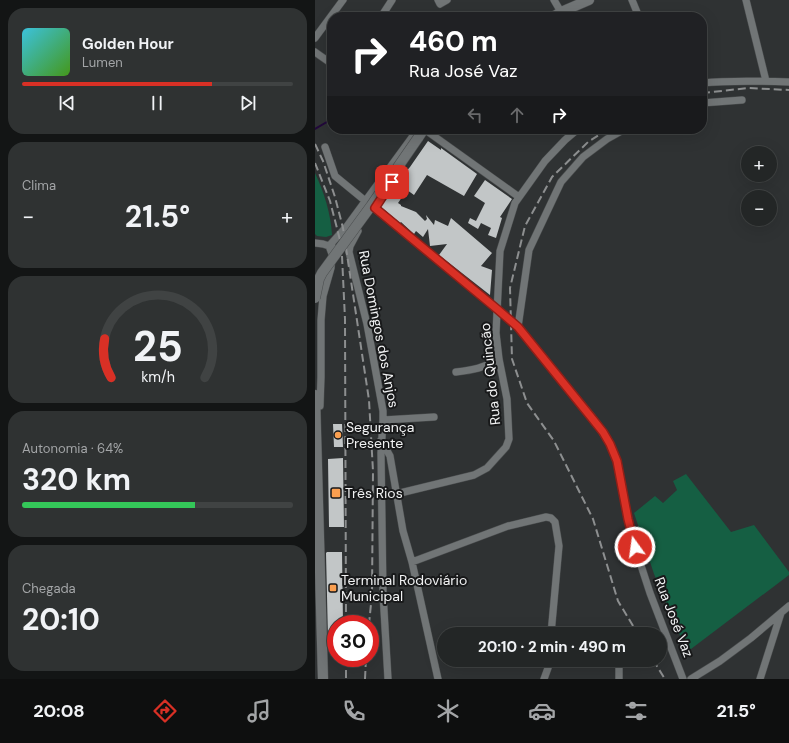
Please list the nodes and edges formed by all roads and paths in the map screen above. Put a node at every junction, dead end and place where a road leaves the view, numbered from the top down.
1 (343, 0) edge
2 (392, 0) edge
3 (438, 0) edge
4 (447, 0) edge
5 (553, 0) edge
6 (589, 0) edge
7 (632, 0) edge
8 (746, 0) edge
9 (334, 12) edge
10 (384, 12) edge
11 (556, 12) edge
12 (562, 12) edge
13 (637, 12) edge
14 (327, 22) edge
15 (315, 38) edge
16 (315, 52) edge
17 (327, 60) edge
18 (766, 81) junction
19 (789, 82) edge
20 (707, 83) edge
21 (742, 100) dead end
22 (707, 104) edge
23 (418, 134) edge
24 (422, 134) edge
25 (431, 134) edge
26 (572, 134) edge
27 (616, 134) edge
28 (325, 147) dead end
29 (519, 197) junction
30 (365, 200) junction
31 (375, 208) junction
32 (315, 243) edge
33 (329, 246) junction
34 (349, 252) junction
35 (315, 298) edge
36 (497, 309) junction
37 (518, 327) junction
38 (499, 359) junction
39 (456, 372) dead end
40 (315, 395) edge
41 (434, 417) dead end
42 (383, 420) junction
43 (381, 440) junction
44 (317, 452) junction
45 (396, 494) junction
46 (317, 510) edge
47 (317, 535) edge
48 (412, 562) junction
49 (789, 606) edge
50 (781, 612) junction
51 (552, 627) edge
52 (548, 667) edge
53 (619, 667) edge
54 (696, 678) edge
55 (323, 679) edge
56 (388, 679) edge
57 (438, 679) edge
58 (544, 679) edge
59 (619, 679) edge
60 (683, 679) edge
61 (760, 679) edge

1 - 9 street
2 - 10 street
3 - 4 street
5 - 11 street
6 - 12 main road
7 - 13 street
8 - 18 street
14 - 15 street
16 - 17 street
18 - 19 street
18 - 20 street
21 - 22 street
23 - 30 street
23 - 35 main road, bridge
24 - 31 street
25 - 29 street
26 - 29 street, Rua do Quincão
27 - 37 street
28 - 30 street, Rua José Vaz
29 - 36 street, Rua do Quincão
30 - 31 street, Rua José Vaz
30 - 33 street
31 - 34 street, Rua Domingos dos Anjos
31 - 36 street, Rua José Vaz
32 - 33 street
33 - 34 street
33 - 44 street
34 - 42 street, Rua Domingos dos Anjos
36 - 37 street, Rua José Vaz
36 - 38 street, Rua do Quincão
37 - 60 street, Rua José Vaz
38 - 39 street
38 - 45 street, Rua do Quincão
40 - 44 main road
41 - 42 street
42 - 43 street, Rua Domingos dos Anjos
43 - 45 street
43 - 56 street, Rua Domingos dos Anjos
44 - 46 main road
45 - 48 street
46 - 47 main road
47 - 55 main road
48 - 51 street
48 - 57 street
49 - 50 street
50 - 54 street
50 - 61 street
52 - 58 street
53 - 59 street

